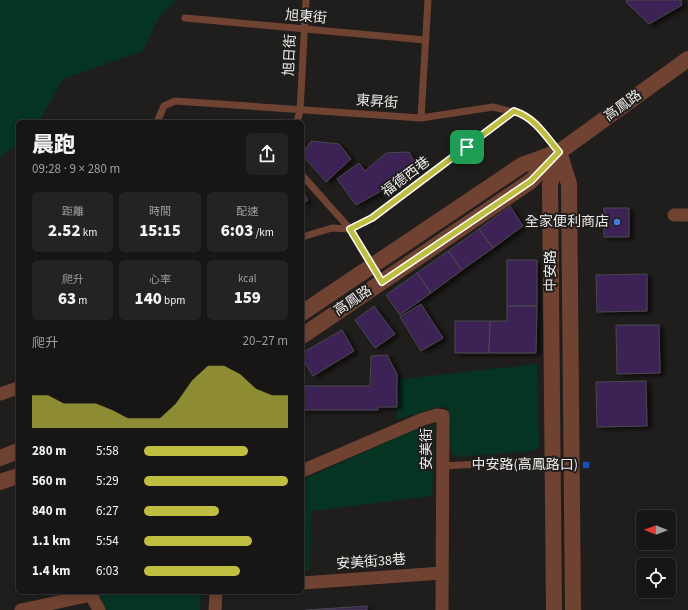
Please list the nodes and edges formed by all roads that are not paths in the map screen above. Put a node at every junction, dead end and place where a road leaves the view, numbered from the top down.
1 (306, 0) edge
2 (428, 0) edge
3 (185, 18) dead end
4 (304, 30) junction
5 (425, 40) junction
6 (688, 59) edge
7 (300, 111) junction
8 (514, 111) junction
9 (421, 118) junction
10 (158, 120) edge
11 (298, 120) edge
12 (559, 152) junction
13 (304, 177) edge
14 (674, 215) dead end
15 (688, 215) edge
16 (350, 229) junction
17 (304, 236) edge
18 (372, 266) junction
19 (382, 282) junction
20 (304, 312) edge
21 (304, 335) edge
22 (16, 389) edge
23 (0, 394) edge
24 (16, 452) edge
25 (0, 458) edge
26 (552, 460) junction
27 (443, 466) junction
28 (304, 470) edge
29 (16, 477) edge
30 (0, 482) edge
31 (442, 573) junction
32 (304, 583) edge
33 (91, 594) edge
34 (216, 594) edge
35 (21, 610) edge
36 (99, 610) edge
37 (215, 610) edge
38 (442, 610) edge
39 (554, 610) edge
40 (573, 610) edge

1 - 4 lane, 旭日街
2 - 5 lane
3 - 4 lane, 旭東街
4 - 5 lane, 旭東街
4 - 7 lane, 旭日街
5 - 9 lane
6 - 12 street, 高鳳路
7 - 9 lane, 東昇街
7 - 10 lane, 東昇街
7 - 11 lane, 旭日街
8 - 9 lane, 東昇街
8 - 12 lane, 東昇街
8 - 16 lane, 福德西巷
12 - 18 street, 高鳳路
12 - 19 street, 高鳳路
12 - 26 street, 中安路
12 - 40 street, 中安路
13 - 16 lane
14 - 15 street
16 - 17 lane, 福德西巷
16 - 18 lane
18 - 19 lane
18 - 20 street, 高鳳路
19 - 21 street, 高鳳路
22 - 23 street
24 - 25 street
26 - 27 lane
26 - 39 street, 中安路
27 - 28 street, 安美街
27 - 31 street, 安美街
29 - 30 street
31 - 32 street, 安美街38巷
31 - 38 street, 安美街
33 - 35 street
33 - 36 street
34 - 37 street

